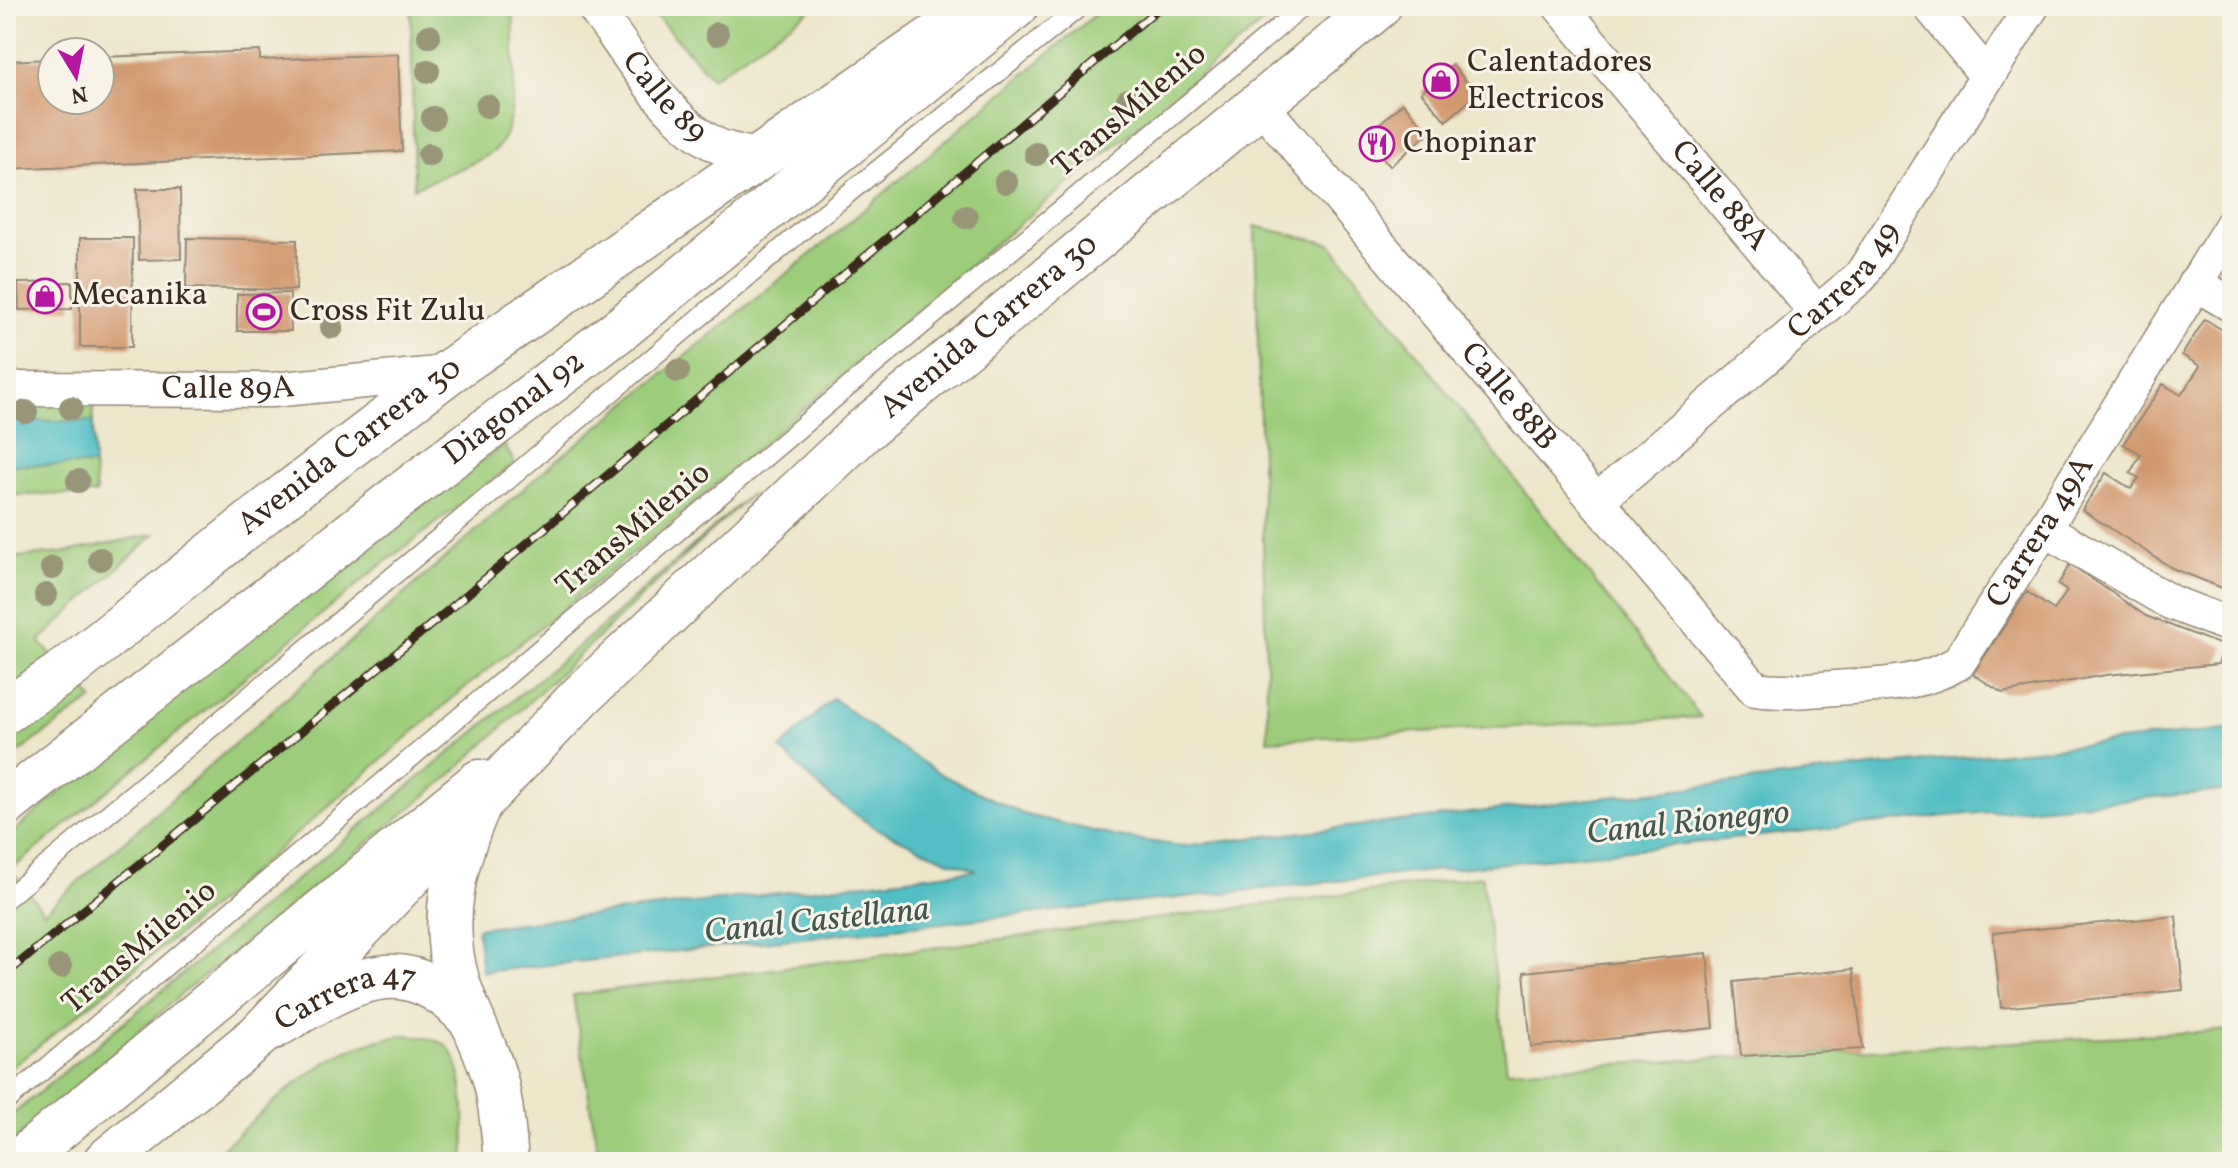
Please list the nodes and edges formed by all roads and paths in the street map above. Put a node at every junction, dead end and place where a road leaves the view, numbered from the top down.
1 (593, 6) edge
2 (979, 6) edge
3 (1016, 6) edge
4 (1081, 6) edge
5 (1304, 6) edge
6 (1379, 6) edge
7 (1560, 6) edge
8 (1930, 6) edge
9 (2032, 6) edge
10 (1987, 76) junction
11 (1260, 104) junction
12 (758, 156) junction
13 (2232, 225) edge
14 (2195, 283) junction
15 (2232, 305) edge
16 (1817, 313) junction
17 (447, 373) junction
18 (6, 389) edge
19 (1597, 501) junction
20 (2044, 529) junction
21 (2232, 626) edge
22 (1755, 689) joint
23 (580, 697) junction
24 (6, 711) edge
25 (480, 802) junction
26 (6, 804) edge
27 (6, 899) edge
28 (473, 1022) junction
29 (258, 1036) junction
30 (6, 1102) edge
31 (18, 1162) edge
32 (105, 1162) edge
33 (506, 1162) edge

1 - 12 street, Calle 89
2 - 12 main road, Avenida Carrera 30
3 - 26 main road, Diagonal 92
4 - 27 lane
5 - 30 lane, TransMilenio
6 - 11 main road, Avenida Carrera 30
7 - 16 street, Calle 88A
8 - 10 street
9 - 10 street, Carrera 49
10 - 16 street, Carrera 49
11 - 19 street, Calle 88B
11 - 23 main road, Avenida Carrera 30
12 - 17 main road, Avenida Carrera 30
13 - 14 street, Carrera 49A
14 - 15 street
14 - 20 street, Carrera 49A
16 - 19 street, Carrera 49
17 - 18 street, Calle 89A
17 - 24 main road, Avenida Carrera 30
19 - 22 street, Calle 88B
20 - 21 street
20 - 22 street, Carrera 49A
23 - 25 main road, Avenida Carrera 30
23 - 31 main road, Avenida Carrera 30
25 - 28 main road, Carrera 47
25 - 29 main road, Avenida Carrera 30
28 - 29 main road, Carrera 47
28 - 33 main road, Carrera 47
29 - 32 main road, Avenida Carrera 30

